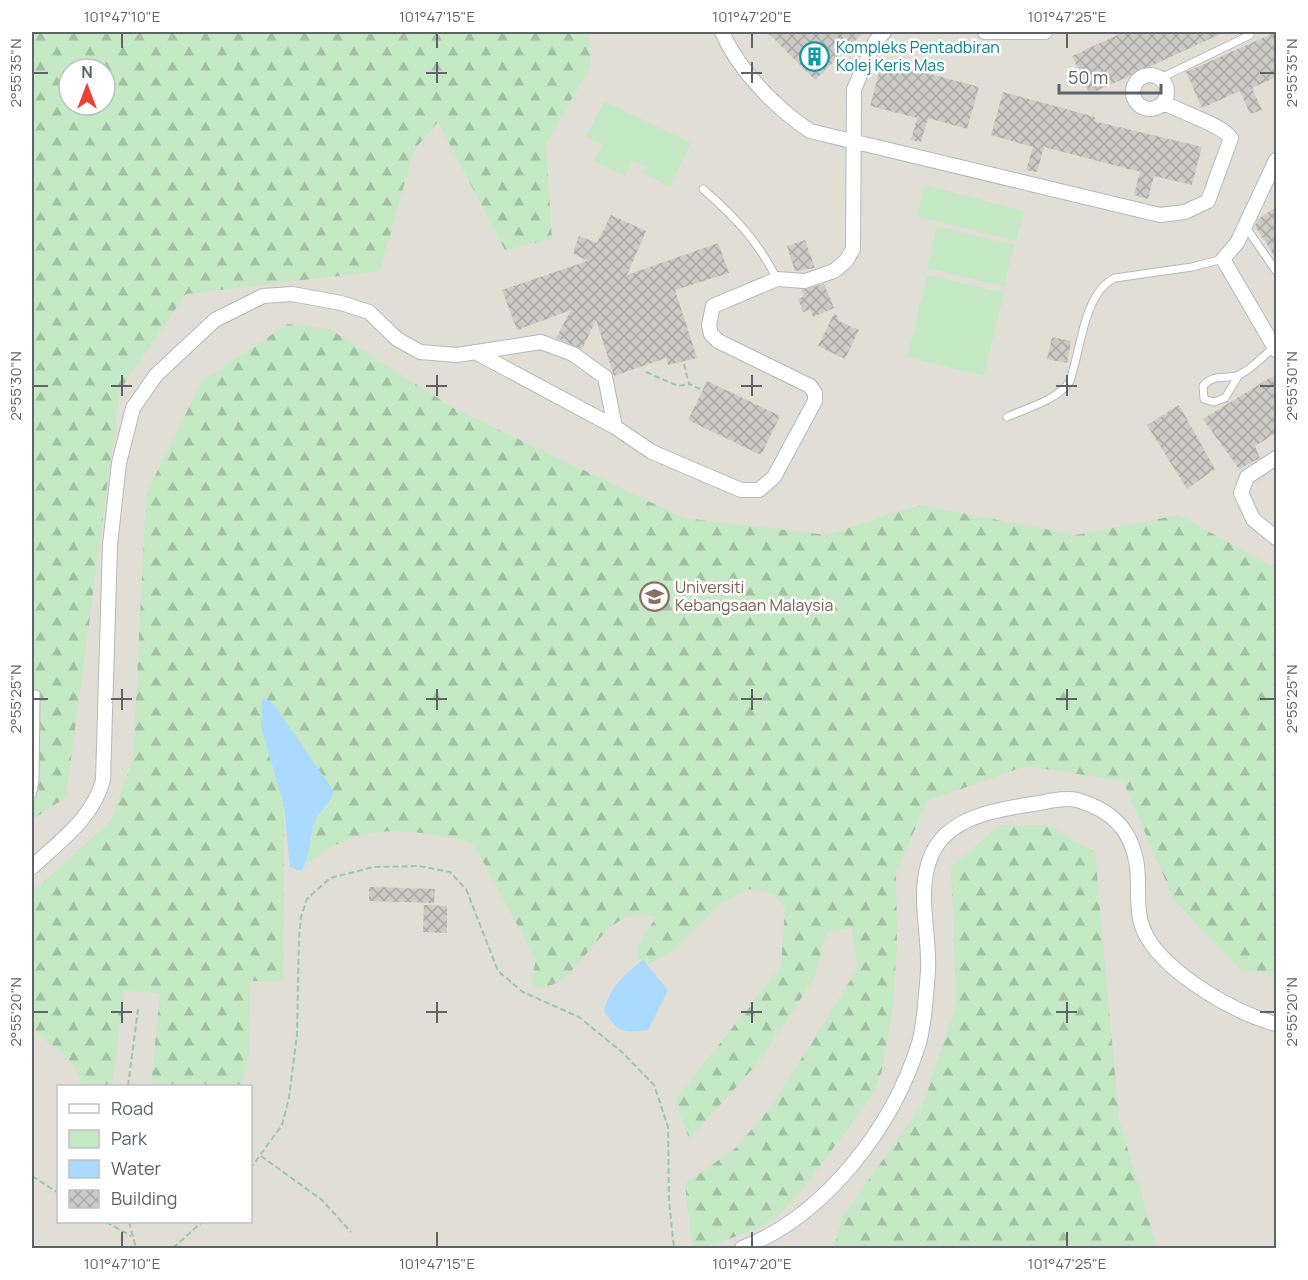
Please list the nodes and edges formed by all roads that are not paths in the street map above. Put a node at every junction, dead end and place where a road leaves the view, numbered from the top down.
1 (722, 32) edge
2 (884, 32) edge
3 (985, 32) edge
4 (1046, 32) edge
5 (1250, 35) dead end
6 (1161, 78) junction
7 (1164, 103) junction
8 (852, 143) junction
9 (1276, 160) edge
10 (704, 189) dead end
11 (1245, 226) junction
12 (1223, 259) junction
13 (1276, 271) edge
14 (777, 279) junction
15 (1276, 348) edge
16 (475, 352) junction
17 (1239, 375) junction
18 (1007, 417) dead end
19 (615, 428) junction
20 (1276, 458) edge
21 (1276, 538) edge
22 (36, 694) dead end
23 (32, 795) edge
24 (32, 867) edge
25 (1276, 1024) edge
26 (742, 1248) edge

1 - 8 street
2 - 8 street
3 - 4 street
5 - 6 lane
6 - 7 street
6 - 7 street
7 - 8 street
8 - 14 street
9 - 11 street
10 - 14 lane
11 - 12 street
11 - 13 lane
12 - 15 street
12 - 18 lane
14 - 19 street
15 - 17 lane
16 - 19 street
16 - 19 street
16 - 24 street
17 - 17 lane
20 - 21 street
22 - 23 lane
25 - 26 street

